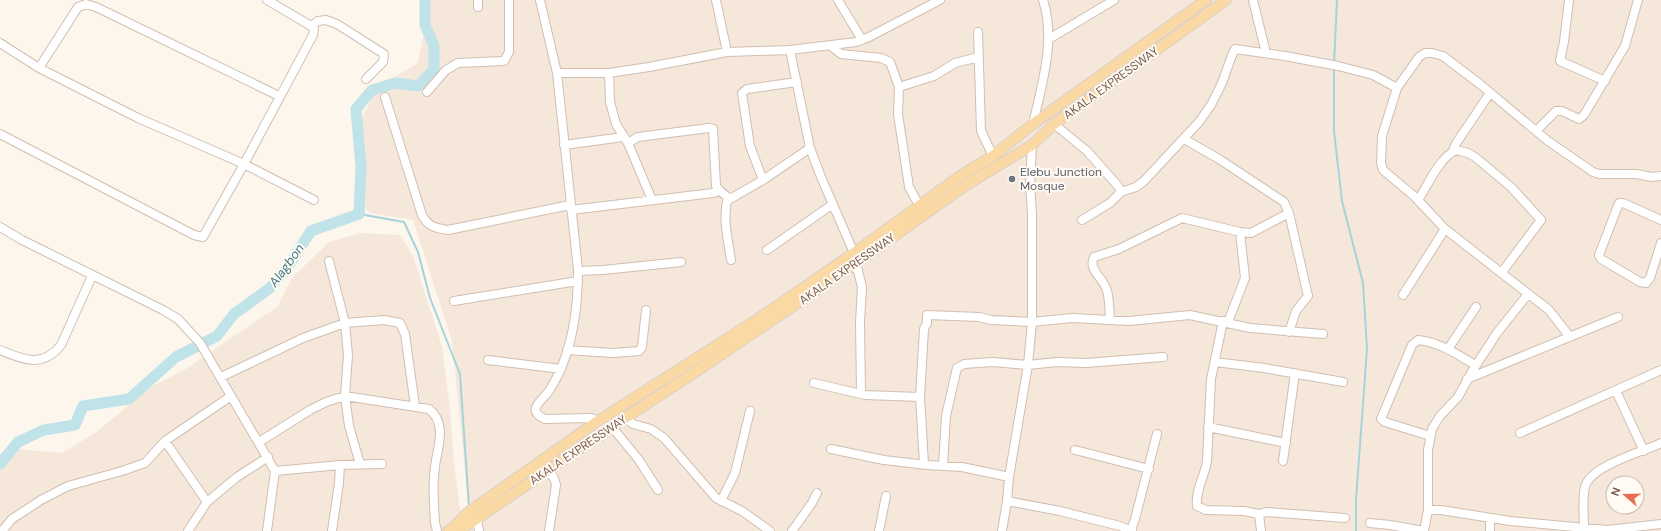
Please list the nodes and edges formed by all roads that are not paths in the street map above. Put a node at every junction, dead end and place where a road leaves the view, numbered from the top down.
1 (267, 0) edge
2 (509, 0) edge
3 (540, 0) edge
4 (716, 0) edge
5 (838, 0) edge
6 (940, 0) edge
7 (1043, 0) edge
8 (1114, 0) edge
9 (1206, 0) edge
10 (1226, 0) edge
11 (1253, 0) edge
12 (1569, 0) edge
13 (1638, 0) edge
14 (311, 26) junction
15 (978, 32) dead end
16 (862, 40) junction
17 (1049, 40) junction
18 (0, 43) edge
19 (831, 46) junction
20 (790, 50) junction
21 (727, 52) junction
22 (1266, 53) junction
23 (979, 57) junction
24 (39, 68) junction
25 (557, 73) junction
26 (609, 73) junction
27 (366, 79) dead end
28 (1605, 81) junction
29 (797, 82) junction
30 (898, 87) junction
31 (1397, 88) junction
32 (427, 92) dead end
33 (1490, 92) junction
34 (279, 96) junction
35 (385, 97) dead end
36 (1033, 124) junction
37 (1054, 124) junction
38 (1536, 131) junction
39 (0, 134) edge
40 (1184, 139) junction
41 (626, 140) junction
42 (564, 145) junction
43 (1032, 145) junction
44 (810, 148) junction
45 (1456, 150) junction
46 (993, 156) junction
47 (244, 164) junction
48 (960, 176) junction
49 (1661, 176) edge
50 (763, 180) junction
51 (966, 185) junction
52 (720, 191) junction
53 (1121, 192) junction
54 (728, 197) junction
55 (314, 200) dead end
56 (652, 200) junction
57 (1418, 200) junction
58 (833, 204) junction
59 (919, 205) junction
60 (570, 208) junction
61 (1289, 213) junction
62 (1082, 220) dead end
63 (1661, 220) edge
64 (0, 227) edge
65 (1445, 228) junction
66 (1240, 232) junction
67 (1661, 243) edge
68 (767, 250) dead end
69 (855, 258) junction
70 (731, 260) dead end
71 (329, 261) dead end
72 (681, 262) dead end
73 (578, 271) junction
74 (1502, 272) junction
75 (92, 276) junction
76 (578, 281) junction
77 (1528, 294) junction
78 (1403, 295) dead end
79 (454, 301) dead end
80 (1476, 307) dead end
81 (646, 310) dead end
82 (1618, 317) dead end
83 (1110, 319) junction
84 (1032, 322) junction
85 (1225, 322) junction
86 (345, 323) junction
87 (1289, 332) junction
88 (1322, 334) dead end
89 (1570, 337) junction
90 (1448, 349) junction
91 (0, 350) edge
92 (567, 350) junction
93 (1164, 357) dead end
94 (488, 360) dead end
95 (1215, 362) junction
96 (1028, 365) junction
97 (1475, 365) junction
98 (561, 369) junction
99 (1661, 370) edge
100 (1295, 373) junction
101 (221, 377) junction
102 (1467, 379) junction
103 (1343, 382) dead end
104 (814, 383) dead end
105 (652, 387) junction
106 (1616, 391) junction
107 (861, 393) junction
108 (231, 396) junction
109 (345, 396) junction
110 (657, 397) junction
111 (920, 397) junction
112 (415, 406) junction
113 (750, 411) dead end
114 (625, 418) junction
115 (595, 423) junction
116 (612, 427) junction
117 (1208, 427) junction
118 (1157, 434) dead end
119 (1520, 434) dead end
120 (1430, 436) junction
121 (165, 441) junction
122 (259, 442) junction
123 (1286, 443) junction
124 (1661, 443) edge
125 (831, 449) dead end
126 (1075, 450) dead end
127 (1644, 451) junction
128 (268, 457) junction
129 (1283, 461) dead end
130 (360, 464) junction
131 (382, 464) dead end
132 (924, 464) junction
133 (340, 465) junction
134 (943, 465) junction
135 (1149, 469) junction
136 (547, 470) junction
137 (275, 471) junction
138 (1009, 477) junction
139 (658, 490) dead end
140 (817, 493) dead end
141 (886, 496) dead end
142 (721, 501) junction
143 (1007, 501) junction
144 (207, 502) junction
145 (1428, 510) junction
146 (1259, 514) junction
147 (477, 518) junction
148 (1346, 518) dead end
149 (1490, 518) junction
150 (1370, 523) dead end
151 (1661, 524) edge
152 (1584, 528) junction
153 (456, 529) edge
154 (2, 531) edge
155 (188, 531) edge
156 (267, 531) edge
157 (332, 531) edge
158 (437, 531) edge
159 (479, 531) edge
160 (549, 531) edge
161 (770, 531) edge
162 (792, 531) edge
163 (879, 531) edge
164 (1002, 531) edge
165 (1132, 531) edge
166 (1261, 531) edge
167 (1424, 531) edge
168 (1490, 531) edge

1 - 14 street
2 - 32 street
3 - 25 street
4 - 21 street
5 - 16 street
6 - 16 street
7 - 17 street
8 - 17 street
9 - 36 main road, AKALA EXPRESSWAY
10 - 37 main road, AKALA EXPRESSWAY
11 - 22 street
12 - 28 street
13 - 28 street
14 - 27 street
14 - 34 street
15 - 23 street
16 - 19 street
17 - 36 street
18 - 24 street
19 - 20 street
19 - 30 street
20 - 21 street
20 - 29 street
21 - 26 street
22 - 31 street
22 - 40 street
23 - 30 street
23 - 46 street
24 - 34 street
24 - 47 street
25 - 26 street
25 - 42 street
26 - 41 street
28 - 38 street
29 - 44 street
29 - 50 street
30 - 59 street
31 - 33 street
31 - 57 street
33 - 38 street
33 - 45 street
34 - 47 street
35 - 60 street
36 - 46 main road, AKALA EXPRESSWAY
37 - 43 main road, AKALA EXPRESSWAY
37 - 53 street
38 - 49 street
39 - 47 street
40 - 53 street
40 - 61 street
41 - 42 street
41 - 52 street
41 - 56 street
42 - 60 street
43 - 51 main road, AKALA EXPRESSWAY
43 - 84 street
44 - 50 street
44 - 58 street
45 - 57 street
45 - 74 street
46 - 48 main road, AKALA EXPRESSWAY
47 - 55 street
48 - 51 main road
48 - 59 main road, AKALA EXPRESSWAY
50 - 54 street
51 - 69 main road, AKALA EXPRESSWAY
52 - 54 street
52 - 56 street
53 - 62 street
54 - 70 street
56 - 60 street
57 - 65 street
58 - 68 street
58 - 69 street
59 - 69 main road, AKALA EXPRESSWAY
60 - 73 street
61 - 66 street
61 - 87 street
63 - 67 street
64 - 75 street
65 - 74 street
65 - 78 street
66 - 83 street
66 - 85 street
69 - 105 main road, AKALA EXPRESSWAY
69 - 107 street
69 - 110 main road, AKALA EXPRESSWAY
71 - 86 street
72 - 73 street
73 - 76 street
74 - 77 street
75 - 91 street
75 - 101 street
76 - 79 street
76 - 92 street
77 - 89 street
77 - 97 street
80 - 90 street
81 - 92 street
82 - 89 street
83 - 84 street
83 - 85 street
84 - 96 street
84 - 111 street
85 - 87 street
85 - 95 street
86 - 101 street
86 - 109 street
86 - 112 street
87 - 88 street
89 - 102 street
90 - 97 street
90 - 120 street
92 - 98 street
93 - 96 street
94 - 98 street
95 - 100 street
95 - 117 street
96 - 134 street
96 - 138 street
97 - 102 street
98 - 115 street
99 - 106 street
100 - 103 street
100 - 123 street
101 - 108 street
102 - 120 street
104 - 107 street
105 - 110 main road
105 - 115 main road, AKALA EXPRESSWAY
106 - 119 street
106 - 127 street
107 - 111 street
108 - 121 street
108 - 122 street
109 - 112 street
109 - 122 street
109 - 130 street
110 - 114 main road, AKALA EXPRESSWAY
111 - 132 street
112 - 158 street
113 - 142 street
114 - 116 main road, AKALA EXPRESSWAY
114 - 142 street
115 - 153 main road, AKALA EXPRESSWAY
116 - 136 main road, AKALA EXPRESSWAY
116 - 139 street
117 - 123 street
117 - 146 street
118 - 135 street
120 - 145 street
121 - 144 street
121 - 154 street
122 - 128 street
123 - 129 street
124 - 127 street
125 - 132 street
126 - 135 street
127 - 152 street
128 - 137 street
128 - 144 street
130 - 131 street
130 - 133 street
132 - 134 street
133 - 137 street
133 - 157 street
134 - 138 street
135 - 165 street
136 - 147 main road, AKALA EXPRESSWAY
136 - 160 street
137 - 156 street
138 - 143 street
140 - 162 street
141 - 163 street
142 - 161 street
143 - 164 street
143 - 165 street
144 - 155 street
145 - 149 street
145 - 167 street
146 - 148 street
146 - 166 street
147 - 153 main road, AKALA EXPRESSWAY
147 - 159 street
149 - 152 street
149 - 168 street
150 - 167 street
151 - 152 street

